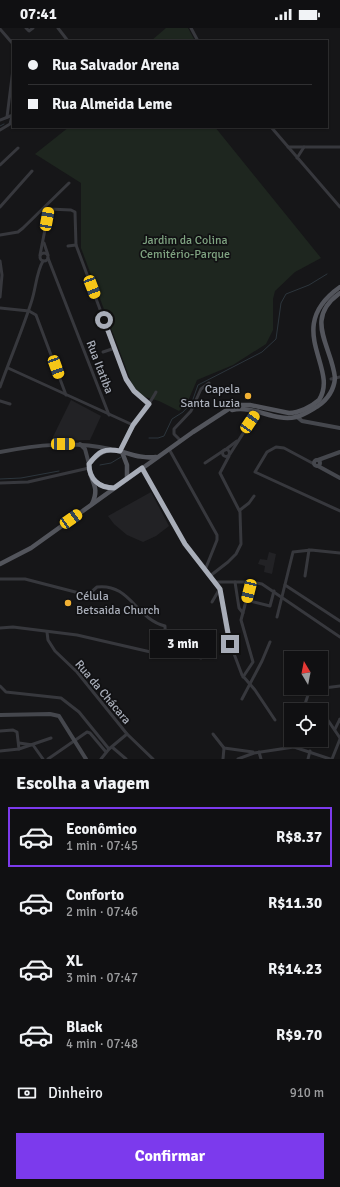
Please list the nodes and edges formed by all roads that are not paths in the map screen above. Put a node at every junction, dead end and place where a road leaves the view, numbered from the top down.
1 (26, 28) edge
2 (58, 28) edge
3 (191, 28) edge
4 (0, 29) edge
5 (32, 29) edge
6 (67, 40) edge
7 (197, 40) edge
8 (12, 43) edge
9 (12, 79) edge
10 (12, 115) edge
11 (7, 117) junction
12 (0, 120) edge
13 (272, 128) edge
14 (0, 130) edge
15 (288, 147) junction
16 (304, 147) junction
17 (340, 147) edge
18 (18, 148) dead end
19 (297, 158) junction
20 (0, 165) edge
21 (32, 171) dead end
22 (68, 183) dead end
23 (49, 203) junction
24 (0, 206) edge
25 (340, 208) edge
26 (49, 209) junction
27 (40, 213) junction
28 (47, 219) junction
29 (0, 235) edge
30 (44, 242) junction
31 (68, 246) dead end
32 (76, 246) junction
33 (48, 256) junction
34 (40, 257) junction
35 (0, 261) edge
36 (43, 261) junction
37 (39, 269) junction
38 (340, 287) edge
39 (340, 293) edge
40 (0, 297) edge
41 (0, 308) edge
42 (29, 311) junction
43 (115, 348) junction
44 (103, 352) dead end
45 (8, 368) junction
46 (335, 378) edge
47 (209, 383) dead end
48 (0, 387) edge
49 (156, 392) dead end
50 (66, 395) junction
51 (0, 401) edge
52 (10, 404) dead end
53 (149, 404) junction
54 (259, 409) junction
55 (109, 415) junction
56 (295, 415) junction
57 (133, 425) junction
58 (340, 428) edge
59 (238, 440) junction
60 (181, 441) junction
61 (80, 444) junction
62 (110, 449) junction
63 (169, 449) junction
64 (224, 451) junction
65 (0, 452) edge
66 (121, 452) junction
67 (340, 452) edge
68 (229, 455) junction
69 (158, 457) junction
70 (205, 463) dead end
71 (316, 465) junction
72 (89, 466) junction
73 (142, 468) junction
74 (340, 478) edge
75 (127, 479) junction
76 (94, 481) junction
77 (0, 483) edge
78 (114, 488) junction
79 (254, 496) dead end
80 (92, 504) junction
81 (240, 510) junction
82 (340, 511) edge
83 (309, 550) junction
84 (340, 553) edge
85 (0, 564) edge
86 (205, 570) junction
87 (210, 576) junction
88 (305, 576) dead end
89 (1, 579) edge
90 (215, 582) junction
91 (235, 582) junction
92 (251, 582) junction
93 (284, 585) junction
94 (220, 589) junction
95 (274, 592) junction
96 (281, 596) junction
97 (246, 600) junction
98 (212, 602) dead end
99 (243, 613) junction
100 (277, 617) dead end
101 (340, 621) edge
102 (0, 628) edge
103 (47, 632) junction
104 (340, 637) edge
105 (270, 642) dead end
106 (166, 653) junction
107 (201, 658) dead end
108 (244, 678) junction
109 (250, 683) junction
110 (0, 686) edge
111 (340, 686) edge
112 (242, 699) dead end
113 (305, 703) edge
114 (0, 715) edge
115 (275, 720) dead end
116 (328, 720) edge
117 (340, 720) edge
118 (335, 729) junction
119 (0, 731) edge
120 (127, 734) junction
121 (213, 734) dead end
122 (50, 738) dead end
123 (340, 738) edge
124 (75, 740) junction
125 (19, 743) junction
126 (33, 745) junction
127 (288, 747) edge
128 (297, 747) edge
129 (111, 748) junction
130 (224, 748) junction
131 (19, 749) junction
132 (0, 751) edge
133 (310, 751) junction
134 (106, 752) junction
135 (259, 752) junction
136 (254, 753) junction
137 (43, 759) edge
138 (48, 759) edge
139 (86, 759) edge
140 (102, 759) edge
141 (126, 759) edge
142 (153, 759) edge
143 (224, 759) edge
144 (238, 759) edge
145 (261, 759) edge
146 (308, 759) edge
147 (331, 759) edge

1 - 5 street
2 - 6 street
3 - 7 street
4 - 8 street
9 - 11 street
10 - 11 street
10 - 14 street
11 - 12 street
13 - 15 street
15 - 16 street
15 - 19 street
16 - 17 street
16 - 19 street
18 - 20 street
19 - 25 street
21 - 24 street
22 - 23 street
23 - 26 street
23 - 27 street
26 - 28 street
26 - 32 street
27 - 28 street
27 - 29 street
28 - 30 street
30 - 33 street, Rua Itatiba
30 - 34 street
31 - 32 street
32 - 43 street
33 - 34 street
33 - 36 street
33 - 55 street, Rua Itatiba
34 - 36 street
34 - 37 street
35 - 40 street
36 - 37 street
37 - 42 street
38 - 46 main road
39 - 46 main road
41 - 42 street
42 - 45 street
42 - 50 street
43 - 44 street
43 - 53 street
45 - 48 street
45 - 50 street
46 - 56 main road
47 - 60 street
49 - 53 street
50 - 55 street
51 - 52 street
53 - 57 street
54 - 56 main road
54 - 59 street
54 - 60 main road
55 - 57 street
56 - 58 street
57 - 66 street
59 - 64 street
59 - 68 street
60 - 63 main road
61 - 62 street
61 - 65 street
61 - 72 street
62 - 66 main road
62 - 72 main road
63 - 69 main road
63 - 86 street
64 - 68 street
64 - 68 street
64 - 70 street
66 - 69 main road
66 - 75 main road
67 - 71 street
68 - 81 street
69 - 73 main road
71 - 74 street
71 - 82 street
72 - 76 main road
72 - 77 street
73 - 75 main road
73 - 86 street
75 - 78 main road
76 - 78 main road
76 - 80 main road
78 - 80 main road
79 - 81 street
80 - 85 main road
81 - 87 street
83 - 84 street
83 - 88 street
83 - 93 street
86 - 87 street
87 - 90 street
89 - 106 street
90 - 91 street
90 - 94 street
91 - 92 street
91 - 99 street
92 - 95 street
92 - 97 street
93 - 96 street
93 - 101 street
94 - 98 street
94 - 108 street
95 - 96 street
95 - 97 street
96 - 100 street
96 - 104 street
97 - 99 street
99 - 108 street
102 - 103 street
103 - 106 street
103 - 120 street, Rua da Chácara
105 - 109 street
106 - 107 street
108 - 109 street
109 - 112 street
109 - 115 street
110 - 129 street
111 - 113 street
114 - 124 street
116 - 118 street
117 - 118 street
118 - 123 street
119 - 125 street
120 - 129 street
120 - 142 street, Rua da Chácara
121 - 130 street
122 - 126 street
123 - 147 street
124 - 134 street
124 - 138 street
124 - 139 street
125 - 126 street
125 - 131 street
126 - 131 street
126 - 137 street
127 - 135 street
128 - 133 street
129 - 134 street
129 - 141 street
130 - 136 street
130 - 143 street
131 - 132 street
133 - 146 street
133 - 147 street
134 - 140 street
135 - 136 street
135 - 145 street
136 - 144 street

